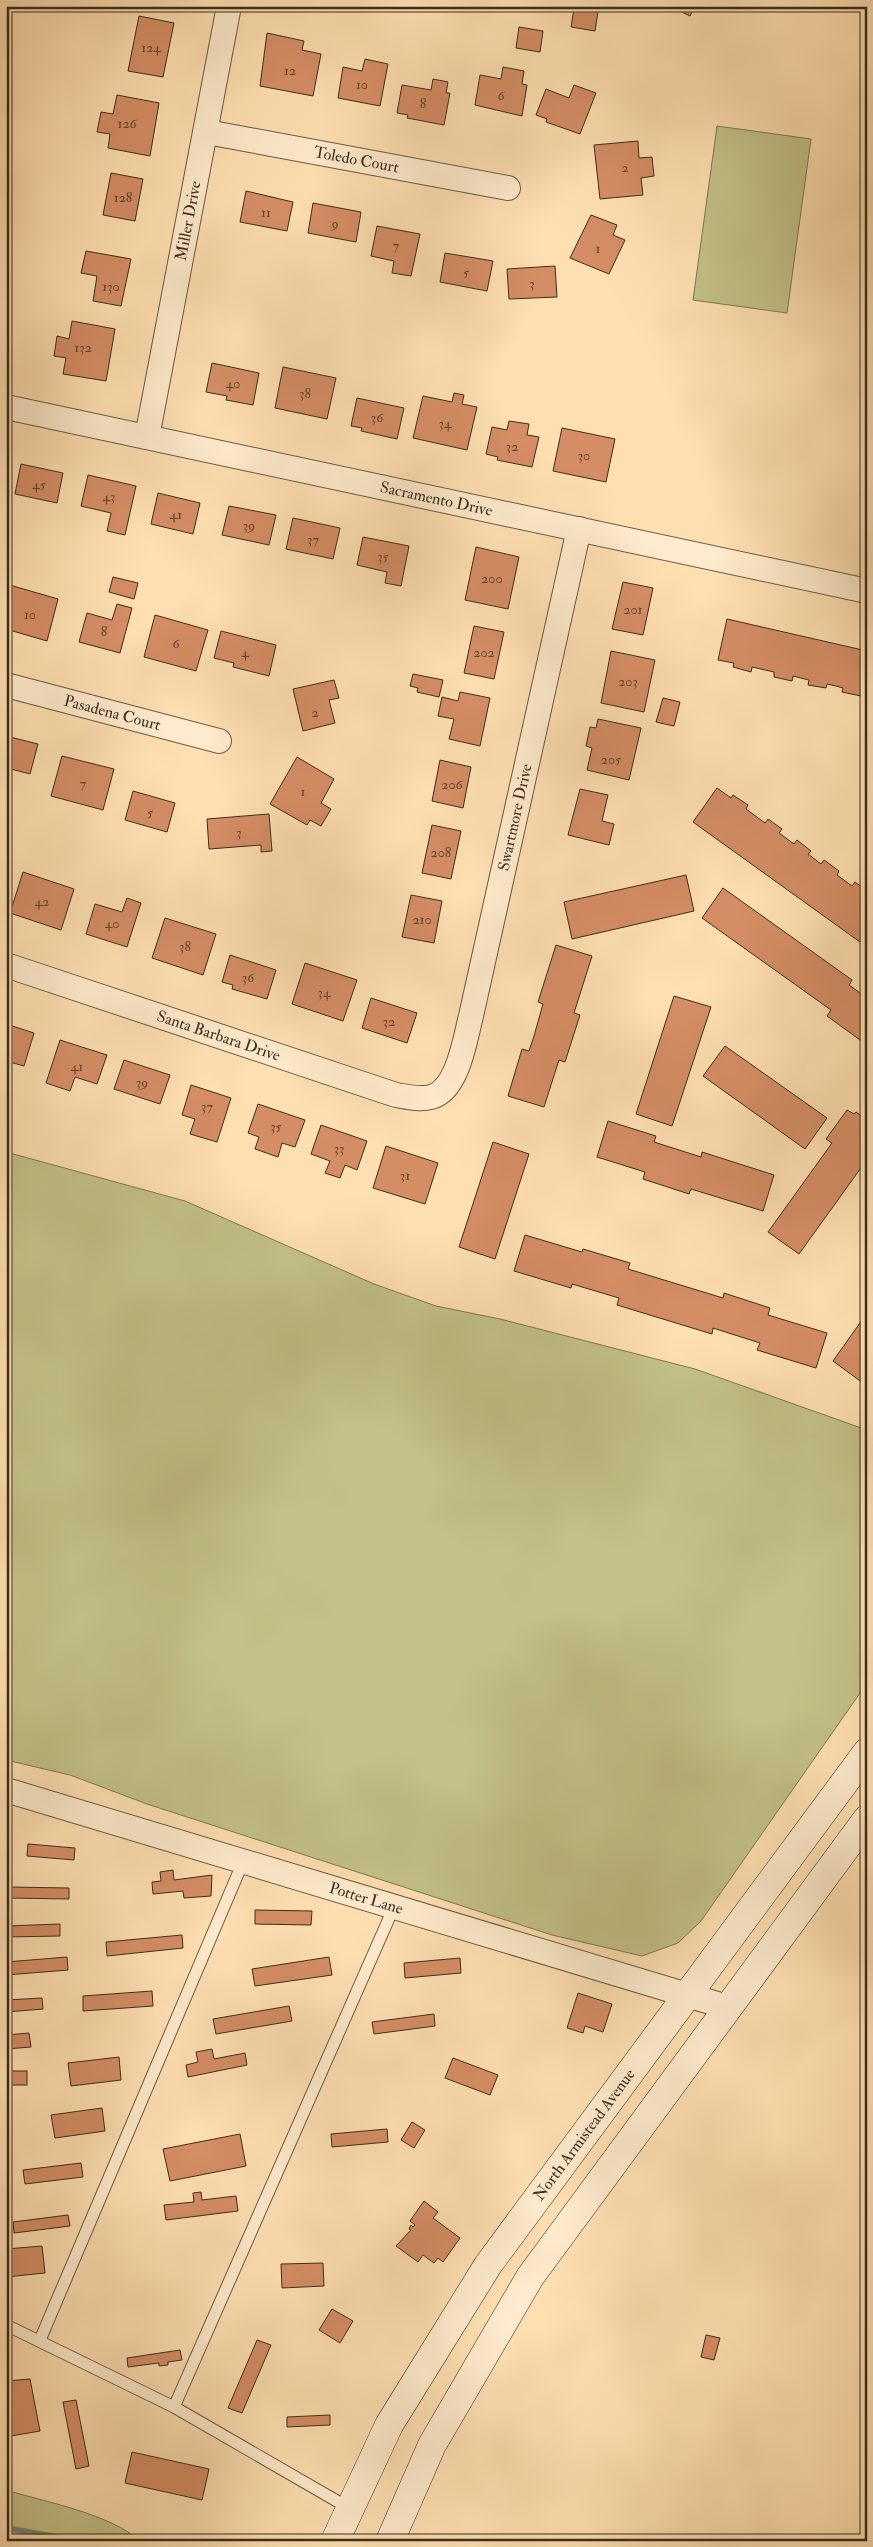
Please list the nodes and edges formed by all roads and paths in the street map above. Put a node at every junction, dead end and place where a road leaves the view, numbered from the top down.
1 (229, 6) edge
2 (207, 132) junction
3 (508, 188) dead end
4 (6, 406) edge
5 (147, 437) junction
6 (579, 529) junction
7 (867, 591) edge
8 (6, 684) edge
9 (219, 741) dead end
10 (6, 965) edge
11 (433, 1097) joint
12 (867, 1752) edge
13 (7, 1794) edge
14 (867, 1819) edge
15 (243, 1862) junction
16 (394, 1907) junction
17 (688, 1995) junction
18 (727, 2007) junction
19 (6, 2325) edge
20 (40, 2340) junction
21 (174, 2407) junction
22 (349, 2508) junction
23 (335, 2541) edge
24 (390, 2541) edge

1 - 2 street, Miller Drive
2 - 3 street, Toledo Court
2 - 5 street, Miller Drive
4 - 5 street, Sacramento Drive
5 - 6 street, Sacramento Drive
6 - 7 street, Sacramento Drive
6 - 11 street, Swartmore Drive
8 - 9 street, Pasadena Court
10 - 11 street, Santa Barbara Drive
12 - 17 main road, North Armistead Avenue
13 - 15 street, Potter Lane
14 - 18 main road
15 - 16 street, Potter Lane
15 - 20 lane
16 - 17 street, Potter Lane
16 - 21 lane
17 - 18 street, Potter Lane
17 - 22 main road, North Armistead Avenue
18 - 24 main road
19 - 20 lane
20 - 21 lane
21 - 22 lane
22 - 23 main road, North Armistead Avenue

